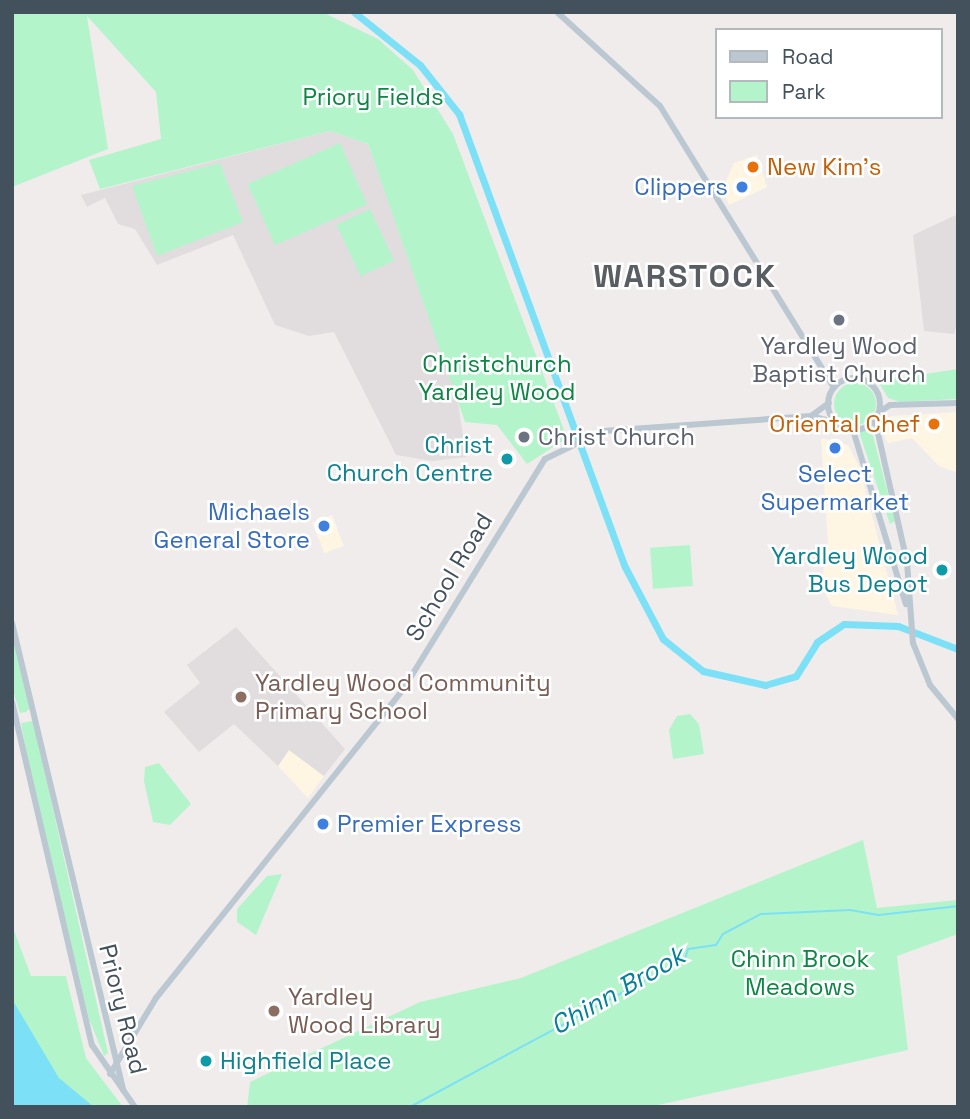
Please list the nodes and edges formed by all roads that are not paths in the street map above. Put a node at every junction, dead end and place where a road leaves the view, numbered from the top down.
1 (557, 12) edge
2 (829, 375) junction
3 (845, 380) junction
4 (834, 388) junction
5 (880, 399) junction
6 (829, 403) junction
7 (958, 403) edge
8 (890, 405) junction
9 (879, 412) junction
10 (811, 416) junction
11 (875, 420) junction
12 (836, 423) junction
13 (853, 430) junction
14 (900, 525) junction
15 (883, 530) junction
16 (907, 562) junction
17 (893, 564) junction
18 (908, 611) junction
19 (12, 623) edge
20 (12, 702) edge
21 (958, 719) edge
22 (118, 1065) junction
23 (110, 1074) junction
24 (124, 1090) junction
25 (135, 1107) edge

1 - 2 street
2 - 3 street
2 - 4 street
3 - 4 street
3 - 5 street
4 - 6 street
5 - 8 street
5 - 9 street
6 - 10 street
6 - 12 street
7 - 8 street
8 - 9 street
9 - 11 street
10 - 12 street, School Road
10 - 22 street, School Road
11 - 13 street
11 - 14 street
12 - 13 street
13 - 15 street
14 - 15 street
14 - 16 street
15 - 17 street
16 - 17 street
16 - 18 street
17 - 18 street
18 - 21 street
19 - 22 street, Priory Road
20 - 23 street, Priory Road
22 - 23 street, School Road
22 - 24 street, Priory Road
23 - 24 street, Priory Road
24 - 25 street

